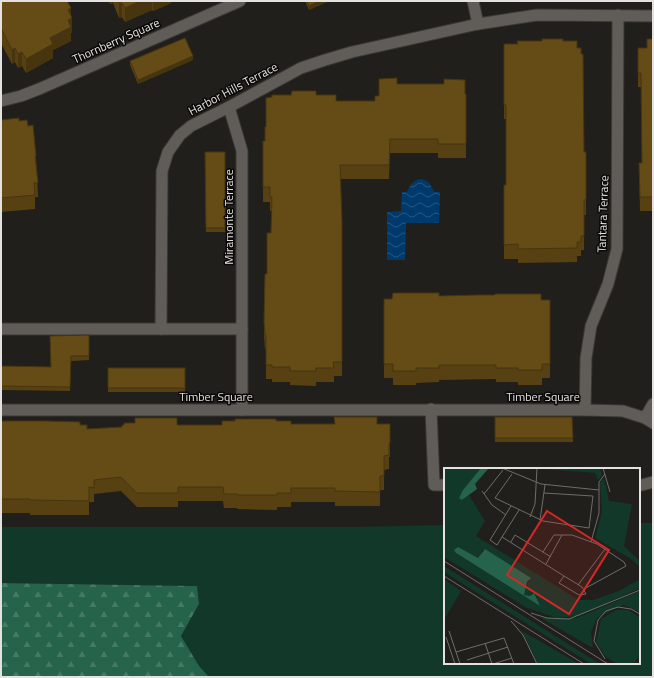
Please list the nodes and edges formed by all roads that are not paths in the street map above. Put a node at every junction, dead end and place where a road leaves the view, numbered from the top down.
1 (240, 1) edge
2 (473, 1) edge
3 (618, 15) junction
4 (653, 16) edge
5 (478, 24) junction
6 (1, 101) edge
7 (229, 107) junction
8 (1, 329) edge
9 (162, 329) junction
10 (242, 329) junction
11 (653, 404) edge
12 (1, 410) edge
13 (242, 410) junction
14 (431, 410) junction
15 (585, 410) junction
16 (649, 420) edge
17 (653, 482) edge
18 (640, 485) edge
19 (444, 486) edge

1 - 6 street, Thornberry Square
2 - 5 street
3 - 4 street, Harbor Hills Terrace
3 - 5 street, Harbor Hills Terrace
3 - 15 street, Tantara Terrace
5 - 7 street, Harbor Hills Terrace
7 - 9 street, Harbor Hills Terrace
7 - 10 street, Miramonte Terrace
8 - 9 street
9 - 10 street
10 - 13 street, Miramonte Terrace
11 - 16 street
12 - 13 street, Timber Square
13 - 14 street, Timber Square
14 - 15 street, Timber Square
14 - 19 street
15 - 16 street, Timber Square
17 - 18 street

